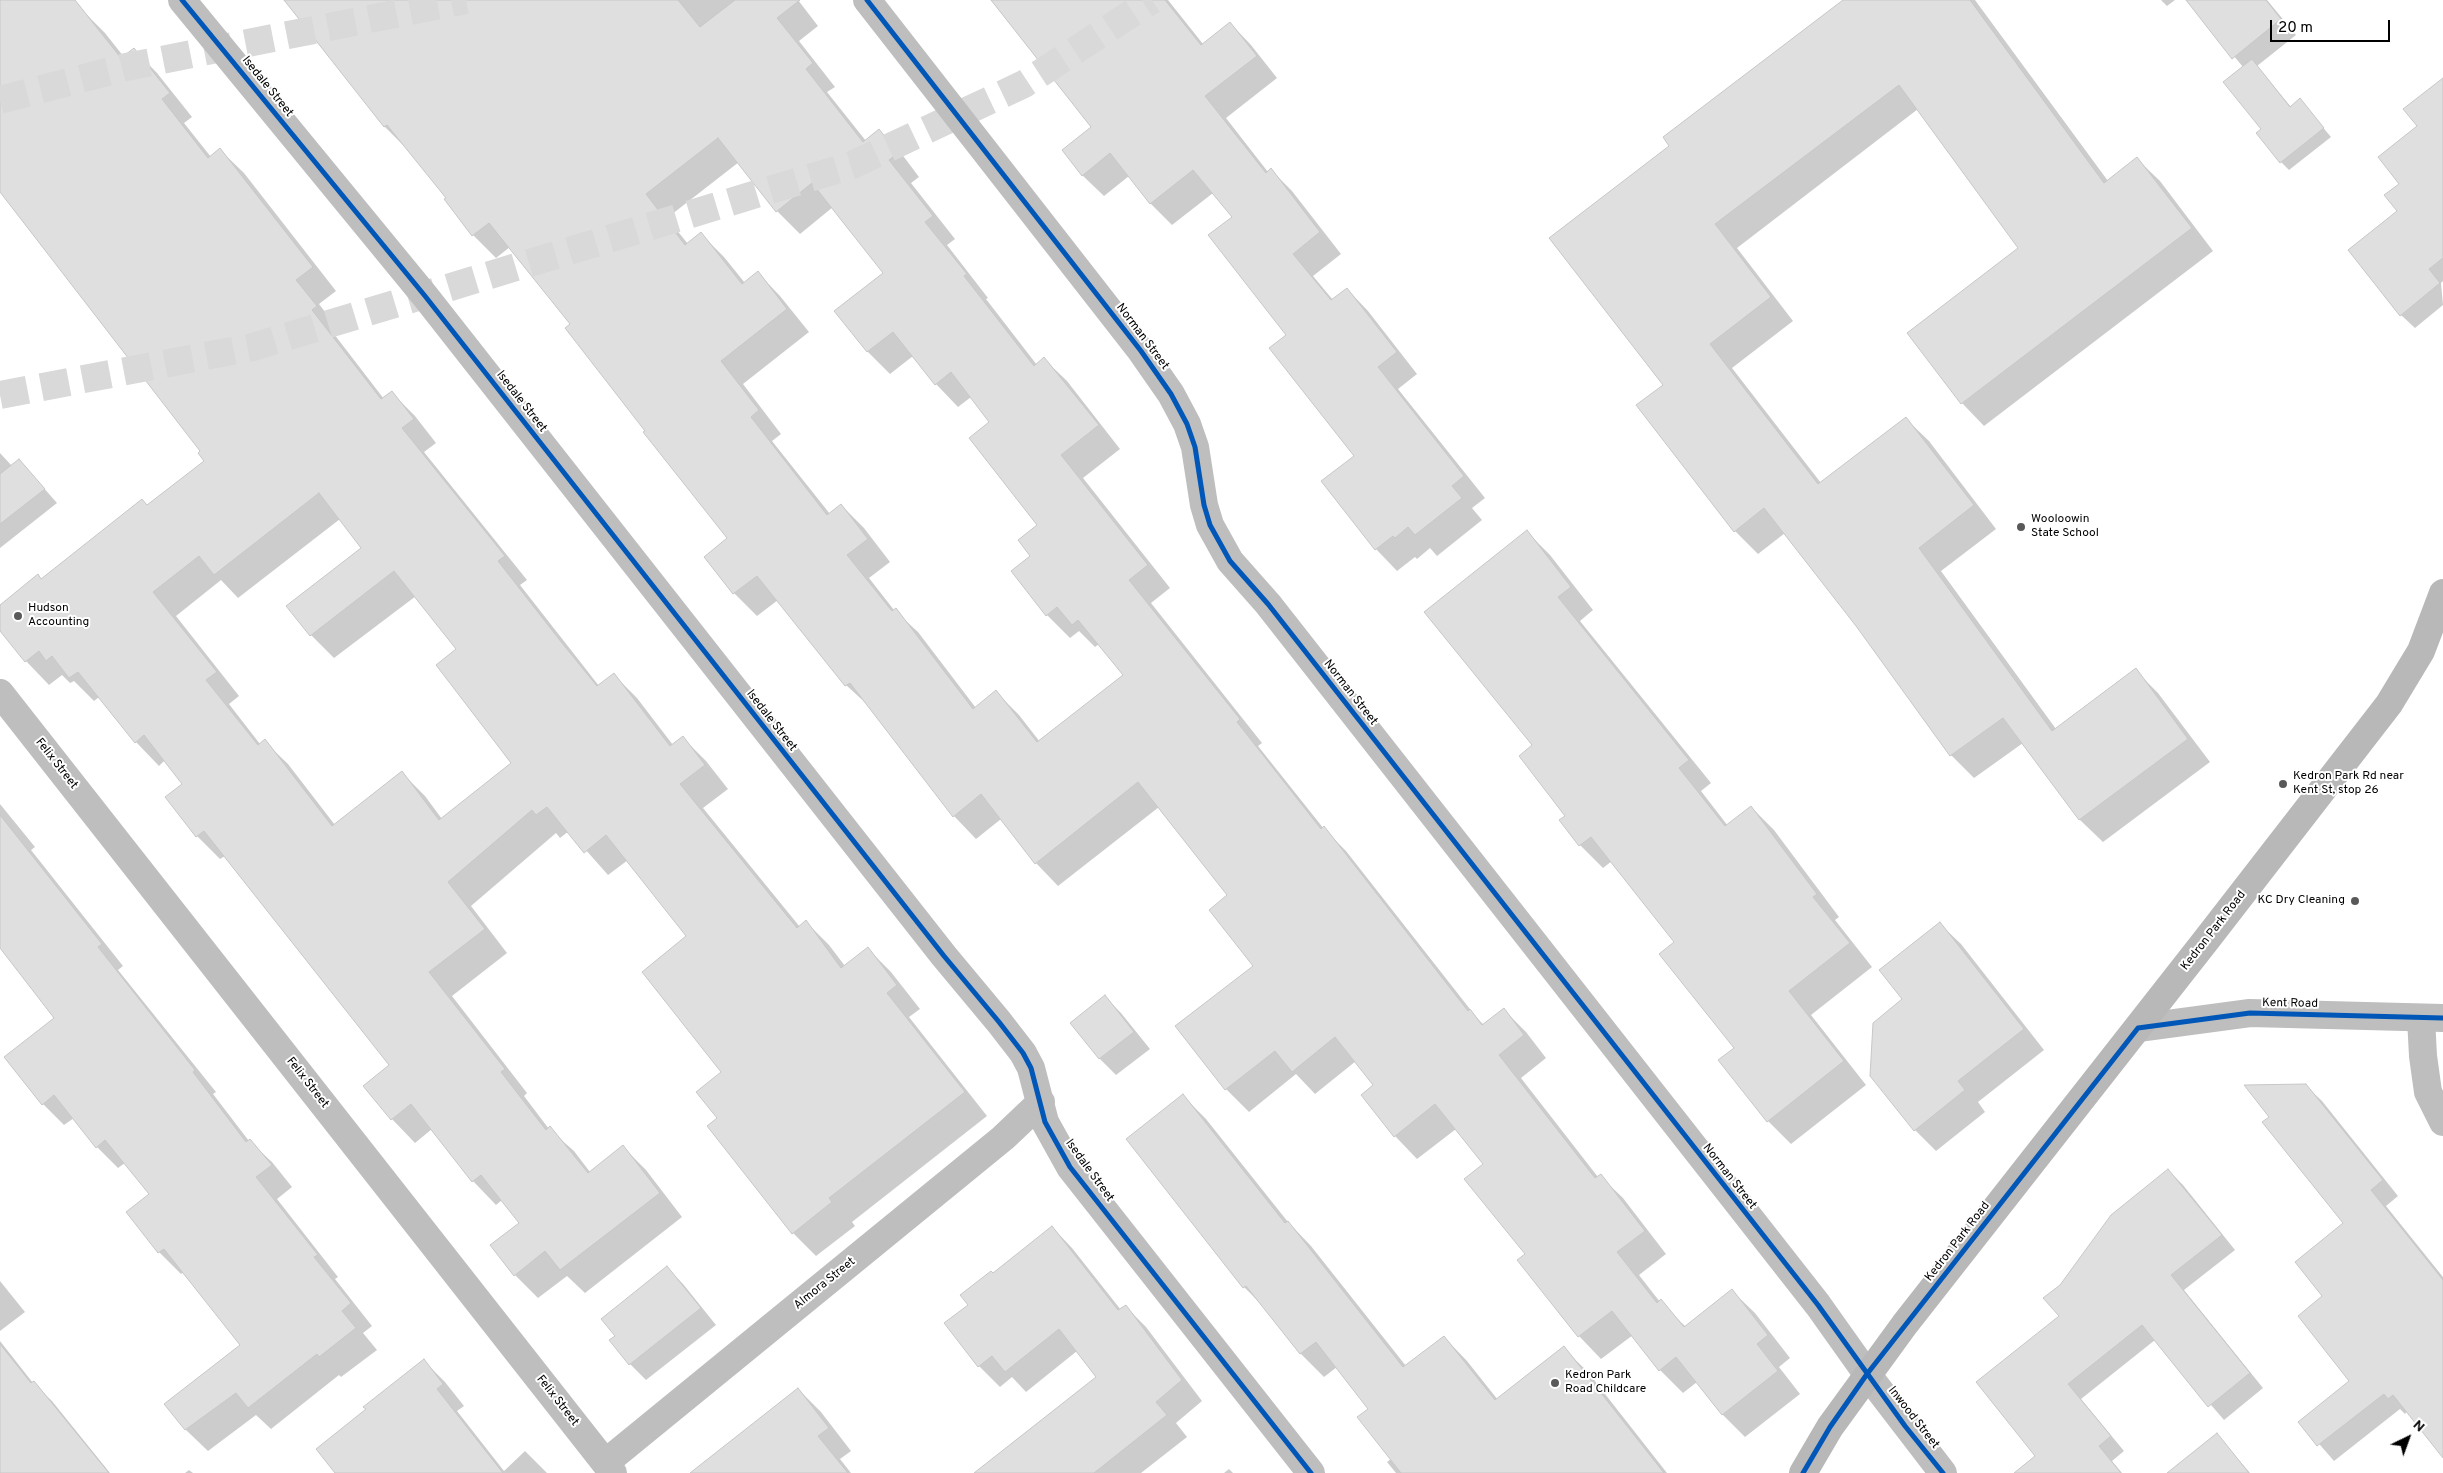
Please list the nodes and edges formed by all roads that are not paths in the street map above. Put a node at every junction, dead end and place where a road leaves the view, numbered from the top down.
1 (182, 0) edge
2 (867, 0) edge
3 (2443, 594) edge
4 (0, 693) edge
5 (2432, 1018) edge
6 (2138, 1028) junction
7 (1041, 1102) junction
8 (2443, 1122) edge
9 (1867, 1374) junction
10 (609, 1468) edge
11 (1311, 1473) edge
12 (1803, 1473) edge
13 (1943, 1473) edge

1 - 7 street, Isedale Street
2 - 9 street, Norman Street
3 - 6 main road, Kedron Park Road
4 - 10 street, Felix Street
5 - 6 street, Kent Road
5 - 8 street
6 - 9 main road, Kedron Park Road
7 - 10 street, Almora Street
7 - 11 street, Isedale Street
9 - 12 main road, Kedron Park Road
9 - 13 street, Inwood Street

